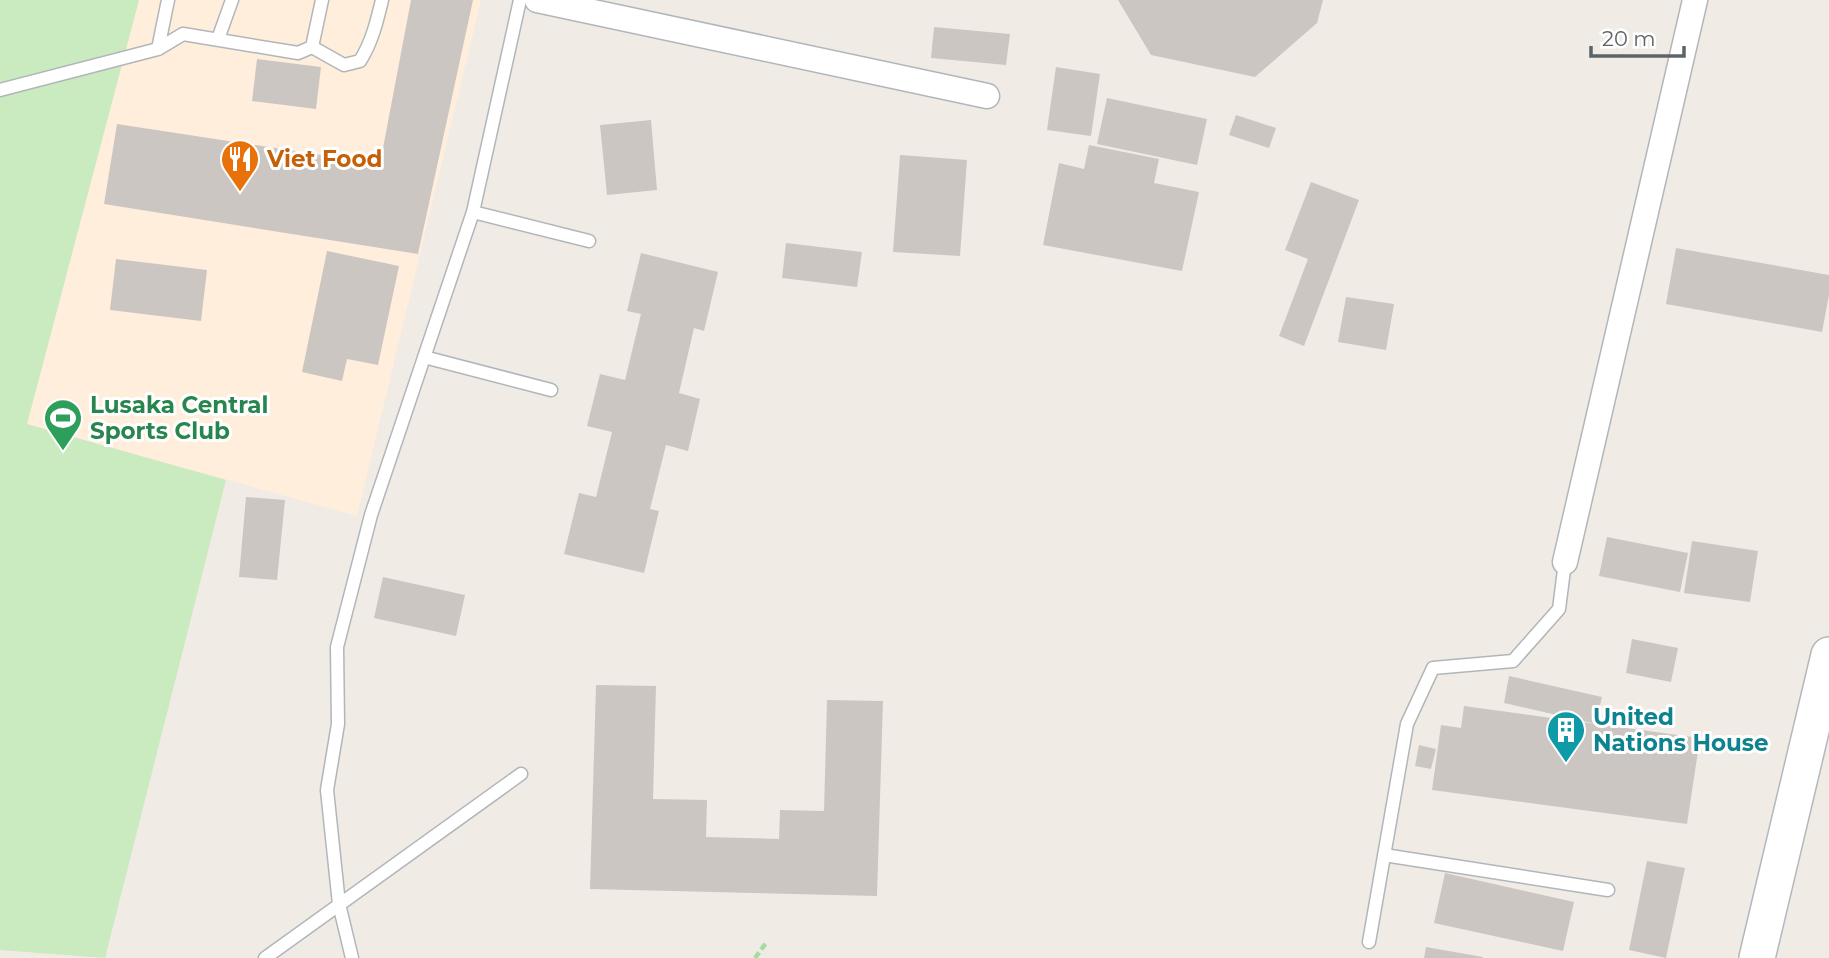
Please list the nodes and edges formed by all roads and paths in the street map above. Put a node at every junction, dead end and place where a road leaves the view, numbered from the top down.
1 (168, 0) edge
2 (232, 0) edge
3 (322, 0) edge
4 (383, 0) edge
5 (520, 0) edge
6 (537, 0) edge
7 (1695, 0) edge
8 (218, 39) junction
9 (312, 47) junction
10 (159, 48) junction
11 (0, 90) edge
12 (987, 96) dead end
13 (473, 212) junction
14 (589, 241) dead end
15 (424, 357) junction
16 (551, 390) dead end
17 (1565, 562) joint
18 (1829, 654) edge
19 (521, 774) dead end
20 (1384, 855) junction
21 (1608, 890) dead end
22 (339, 904) junction
23 (1369, 942) dead end
24 (766, 943) dead end
25 (265, 958) edge
26 (352, 958) edge
27 (755, 958) edge
28 (1757, 958) edge

1 - 10 lane
2 - 8 lane
3 - 9 lane
4 - 9 lane
5 - 13 lane
6 - 12 street
7 - 17 street
8 - 9 lane
8 - 10 lane
10 - 11 lane
13 - 14 lane
13 - 15 lane
15 - 16 lane
15 - 22 lane
17 - 20 lane
18 - 28 main road
19 - 22 lane
20 - 21 lane
20 - 23 lane
22 - 25 lane
22 - 26 lane
24 - 27 path

